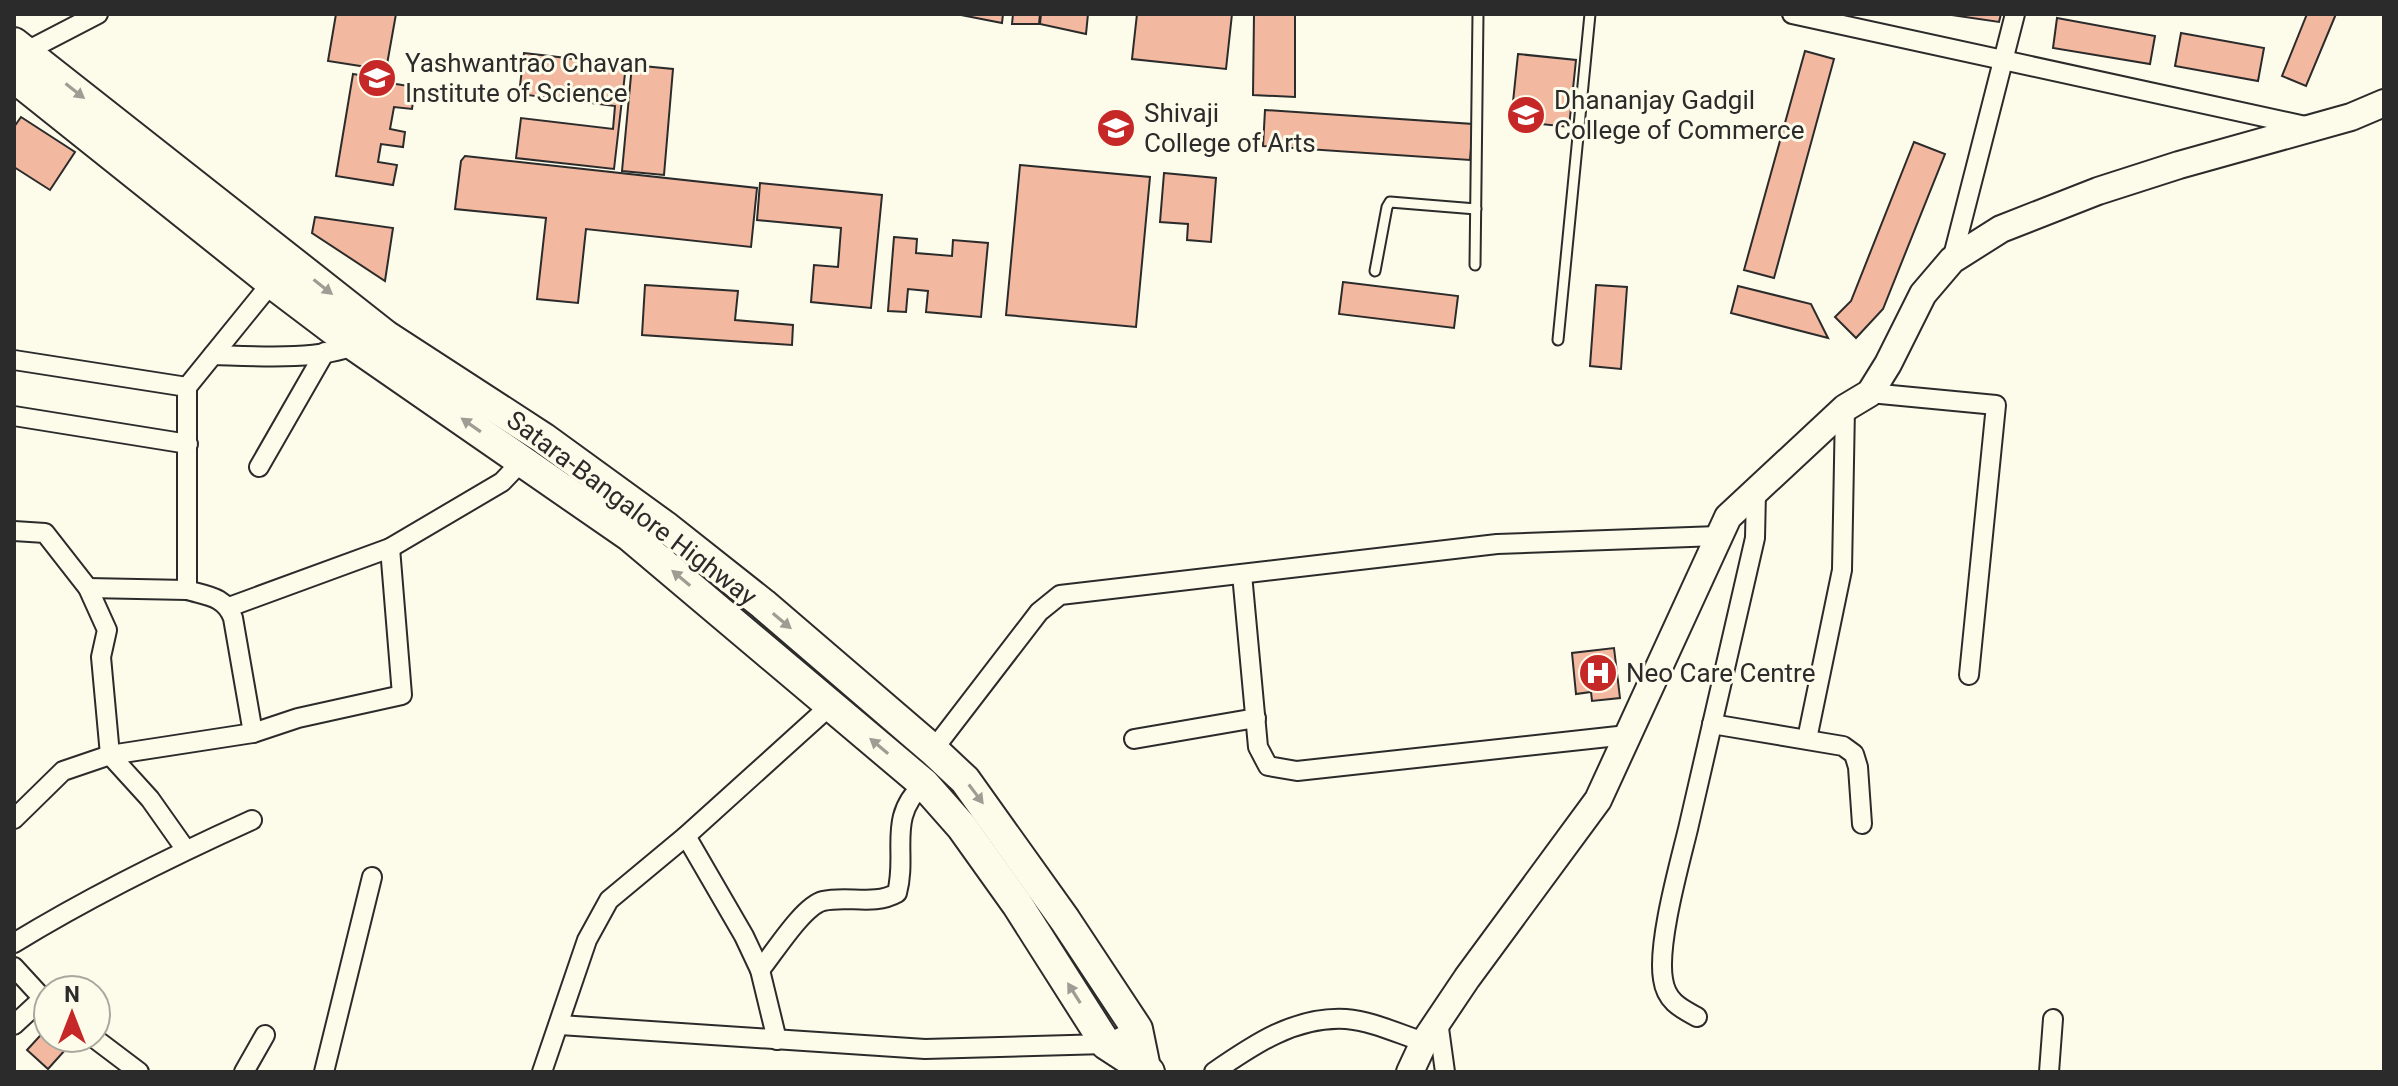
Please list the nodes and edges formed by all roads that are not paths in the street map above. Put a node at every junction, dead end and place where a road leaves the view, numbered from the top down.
1 (98, 14) edge
2 (1478, 14) edge
3 (1590, 14) edge
4 (1792, 14) edge
5 (2015, 14) edge
6 (16, 57) edge
7 (2004, 59) junction
8 (2384, 103) edge
9 (2313, 127) junction
10 (1476, 209) junction
11 (1952, 260) junction
12 (1475, 265) dead end
13 (1375, 271) dead end
14 (280, 272) junction
15 (1558, 340) dead end
16 (354, 345) junction
17 (325, 352) junction
18 (213, 355) junction
19 (14, 360) edge
20 (187, 387) junction
21 (1870, 393) junction
22 (1845, 408) junction
23 (14, 416) edge
24 (188, 444) junction
25 (523, 460) junction
26 (259, 467) dead end
27 (1756, 492) junction
28 (14, 531) edge
29 (1718, 536) junction
30 (390, 548) junction
31 (1242, 574) junction
32 (88, 588) junction
33 (187, 590) junction
34 (229, 607) junction
35 (1969, 675) dead end
36 (831, 705) junction
37 (1256, 718) junction
38 (1712, 724) junction
39 (253, 733) junction
40 (1627, 735) junction
41 (1134, 739) dead end
42 (1807, 739) junction
43 (933, 750) junction
44 (110, 755) junction
45 (924, 784) junction
46 (15, 814) edge
47 (252, 820) dead end
48 (1862, 824) dead end
49 (686, 836) junction
50 (186, 850) junction
51 (372, 877) dead end
52 (14, 943) edge
53 (14, 967) edge
54 (760, 970) junction
55 (32, 987) edge
56 (32, 1011) edge
57 (1697, 1017) dead end
58 (2053, 1019) dead end
59 (14, 1025) edge
60 (560, 1025) junction
61 (1137, 1029) junction
62 (1431, 1032) junction
63 (265, 1035) dead end
64 (777, 1040) junction
65 (1106, 1044) junction
66 (112, 1052) edge
67 (1147, 1070) edge
68 (139, 1072) edge
69 (244, 1072) edge
70 (324, 1072) edge
71 (542, 1072) edge
72 (1214, 1072) edge
73 (1410, 1072) edge
74 (1445, 1072) edge
75 (2049, 1072) edge

1 - 6 street
2 - 10 lane
3 - 15 lane
4 - 7 street
5 - 7 street
6 - 14 main road, Satara-Bangalore Highway
7 - 9 street
7 - 11 street
8 - 9 street
9 - 11 street
10 - 12 lane
10 - 13 lane
11 - 21 street
14 - 16 main road, Satara-Bangalore Highway
14 - 18 street
14 -> 43 main road, Satara-Bangalore Highway
16 - 17 street
25 -> 16 main road, Satara-Bangalore Highway
17 - 18 street
17 - 26 street
18 - 20 street
19 - 20 street
20 - 24 street
21 - 22 street
21 - 35 street
22 - 27 street
22 - 42 street
23 - 24 street
24 - 33 street
25 - 30 street
36 -> 25 main road, Satara-Bangalore Highway
27 - 29 street
27 - 38 street
28 - 32 street
29 - 31 street
29 - 40 street
30 - 34 street
30 - 39 street
31 - 37 street
31 - 43 street
32 - 33 street
32 - 44 street
33 - 34 street
34 - 39 street
45 -> 36 main road, Satara-Bangalore Highway
36 - 49 street
37 - 40 street
37 - 41 street
38 - 42 street
38 - 57 street
39 - 44 street
40 - 62 street
42 - 48 street
43 -> 61 main road, Satara-Bangalore Highway
44 - 46 street
44 - 50 street
45 - 54 street
65 -> 45 main road, Satara-Bangalore Highway
47 - 50 street
49 - 54 street
49 - 60 street
50 - 52 street
51 - 70 street
53 - 55 street
54 - 64 street
56 - 59 street
58 - 75 street
60 - 64 street
60 - 71 street
61 - 65 street
61 - 67 main road, Satara-Bangalore Highway
62 - 72 street
62 - 73 street
62 - 74 street
63 - 69 street
64 - 65 street
65 - 67 main road, Satara-Bangalore Highway
66 - 68 street

